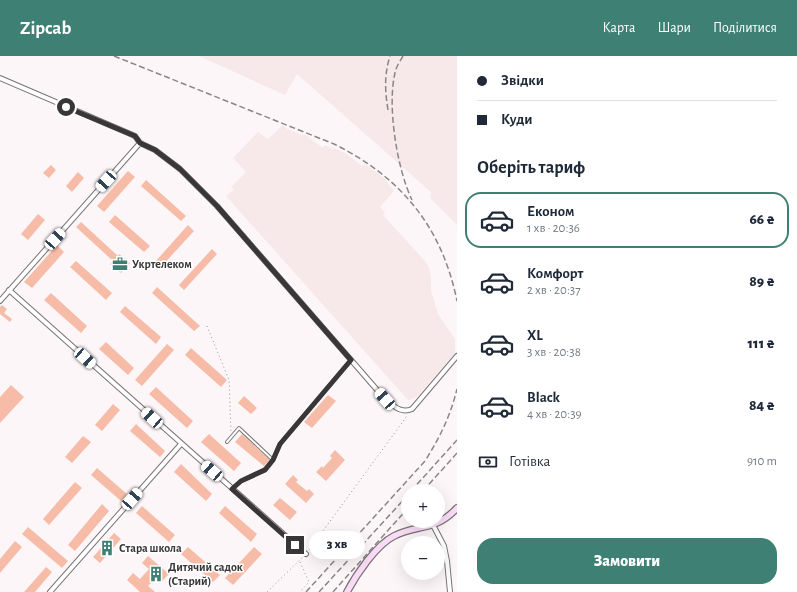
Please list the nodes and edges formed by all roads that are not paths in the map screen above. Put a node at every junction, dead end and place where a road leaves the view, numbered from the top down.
1 (0, 78) edge
2 (140, 143) junction
3 (9, 290) junction
4 (0, 301) edge
5 (457, 356) edge
6 (351, 360) junction
7 (227, 442) dead end
8 (181, 444) junction
9 (273, 460) junction
10 (232, 489) junction
11 (457, 508) edge
12 (445, 518) edge
13 (421, 528) edge
14 (435, 528) edge
15 (306, 554) road end
16 (50, 592) edge
17 (347, 592) edge
18 (450, 592) edge

1 - 2 street
2 - 3 street
2 - 6 street
3 - 4 street
3 - 8 street
5 - 6 street
6 - 9 lane
7 - 9 lane
8 - 10 street
8 - 16 street
9 - 10 lane
10 - 15 street
11 - 12 street
13 - 17 street
14 - 18 street

